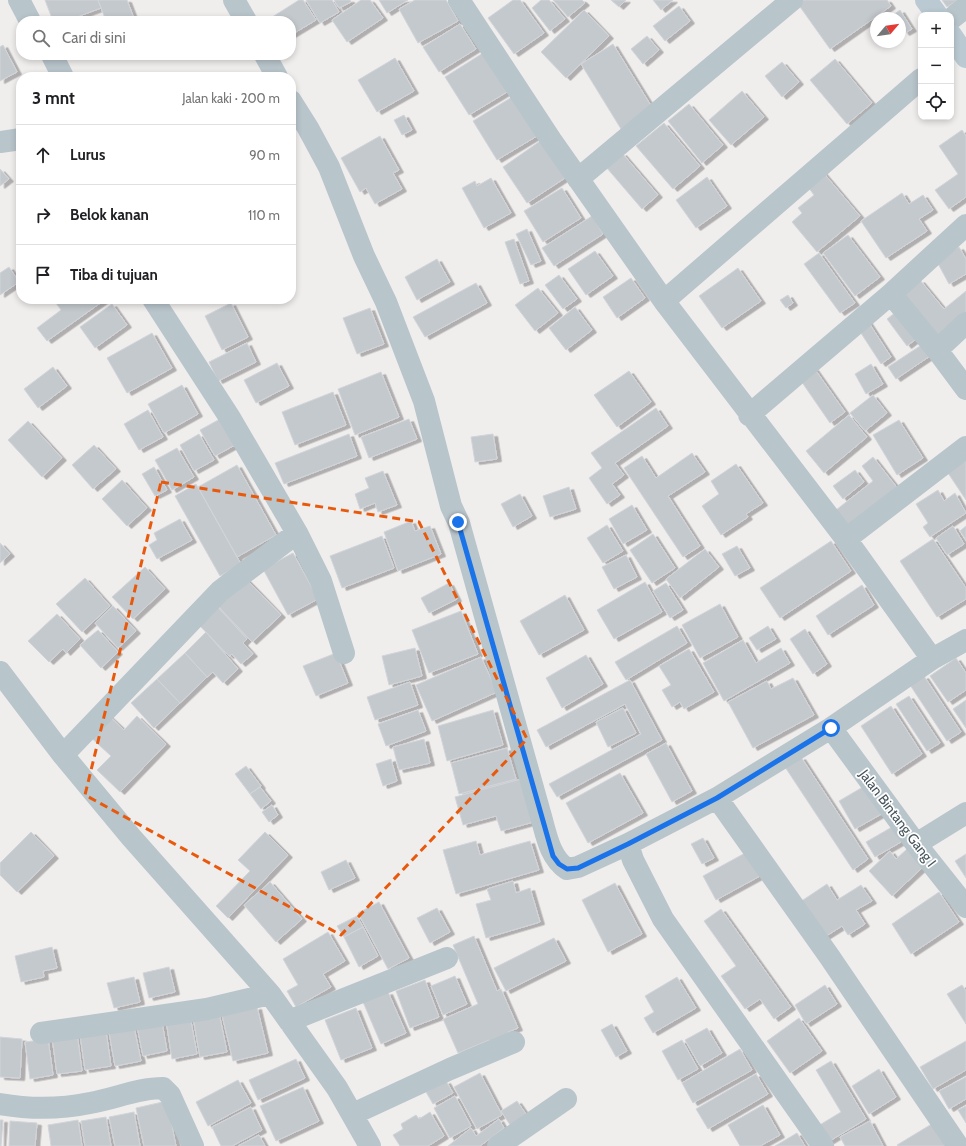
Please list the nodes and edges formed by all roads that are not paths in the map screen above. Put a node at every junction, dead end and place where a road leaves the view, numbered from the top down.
1 (19, 0) edge
2 (234, 0) edge
3 (459, 0) edge
4 (792, 0) edge
5 (926, 0) edge
6 (966, 7) edge
7 (935, 12) edge
8 (27, 16) edge
9 (243, 16) edge
10 (954, 17) edge
11 (55, 60) edge
12 (268, 60) edge
13 (61, 72) edge
14 (274, 72) edge
15 (918, 81) edge
16 (296, 109) edge
17 (16, 140) edge
18 (0, 142) edge
19 (578, 179) junction
20 (966, 225) edge
21 (891, 294) junction
22 (664, 301) junction
23 (156, 304) edge
24 (966, 323) edge
25 (938, 350) junction
26 (966, 389) edge
27 (750, 415) junction
28 (966, 447) edge
29 (297, 533) junction
30 (846, 539) junction
31 (966, 640) edge
32 (344, 652) dead end
33 (932, 659) junction
34 (0, 672) edge
35 (831, 728) junction
36 (63, 755) junction
37 (717, 798) junction
38 (966, 813) edge
39 (628, 844) junction
40 (916, 844) junction
41 (966, 907) edge
42 (447, 958) dead end
43 (270, 994) junction
44 (289, 1021) junction
45 (41, 1033) dead end
46 (514, 1042) dead end
47 (566, 1100) dead end
48 (0, 1104) edge
49 (352, 1114) junction
50 (193, 1146) edge
51 (370, 1146) edge
52 (498, 1146) edge
53 (824, 1146) edge
54 (958, 1146) edge

1 - 8 street
2 - 9 street
3 - 19 street
4 - 19 street
5 - 7 street
6 - 10 street
11 - 13 street
12 - 14 street
15 - 22 street
16 - 39 street
17 - 18 street
19 - 22 street
20 - 21 street
21 - 25 street
21 - 27 street
22 - 27 street
23 - 29 street
24 - 25 street
25 - 26 street
27 - 30 street
28 - 30 street
29 - 32 street
29 - 36 street
30 - 33 street
31 - 33 street
33 - 35 street
34 - 36 street
35 - 37 street
35 - 40 street, Jalan Bintang Gang I
36 - 43 street
37 - 39 street
37 - 54 street
38 - 40 street
39 - 53 street
40 - 41 street, Jalan Bintang Gang I
42 - 44 street
43 - 44 street
43 - 45 street
44 - 49 street
46 - 49 street
47 - 52 street
48 - 50 street
49 - 51 street

